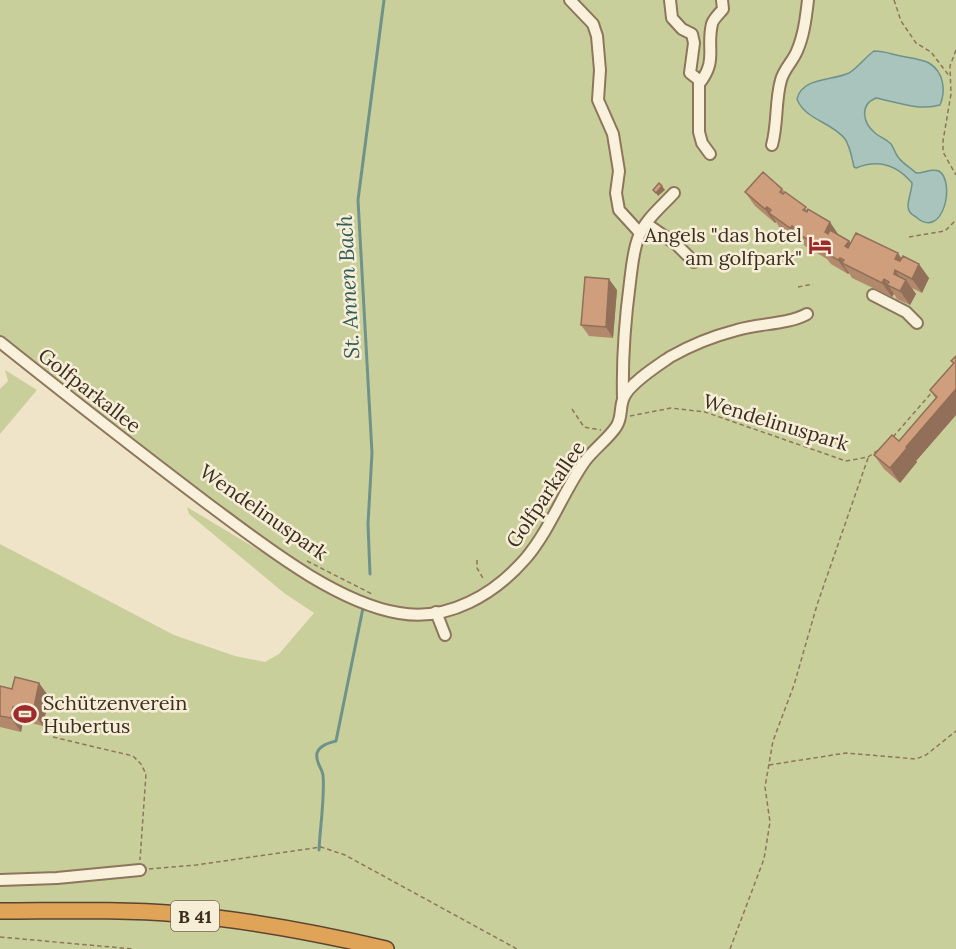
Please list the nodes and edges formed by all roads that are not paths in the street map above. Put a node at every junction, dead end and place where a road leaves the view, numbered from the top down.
1 (570, 0) edge
2 (670, 0) edge
3 (722, 0) edge
4 (808, 0) edge
5 (699, 84) junction
6 (772, 145) dead end
7 (710, 154) dead end
8 (674, 193) dead end
9 (647, 224) junction
10 (640, 233) junction
11 (694, 262) dead end
12 (873, 296) dead end
13 (807, 314) dead end
14 (917, 324) dead end
15 (0, 342) edge
16 (623, 398) junction
17 (436, 612) junction
18 (446, 635) dead end
19 (140, 870) road end
20 (0, 880) edge
21 (0, 911) edge
22 (387, 949) edge

1 - 10 lane
2 - 5 lane
3 - 5 lane
4 - 6 lane
5 - 7 lane
8 - 9 lane
9 - 10 lane
9 - 11 lane
10 - 16 lane
12 - 14 lane
13 - 16 lane
15 - 17 lane, Golfparkallee
16 - 17 lane, Golfparkallee
17 - 18 lane
19 - 20 lane
21 - 22 highway, B 41

